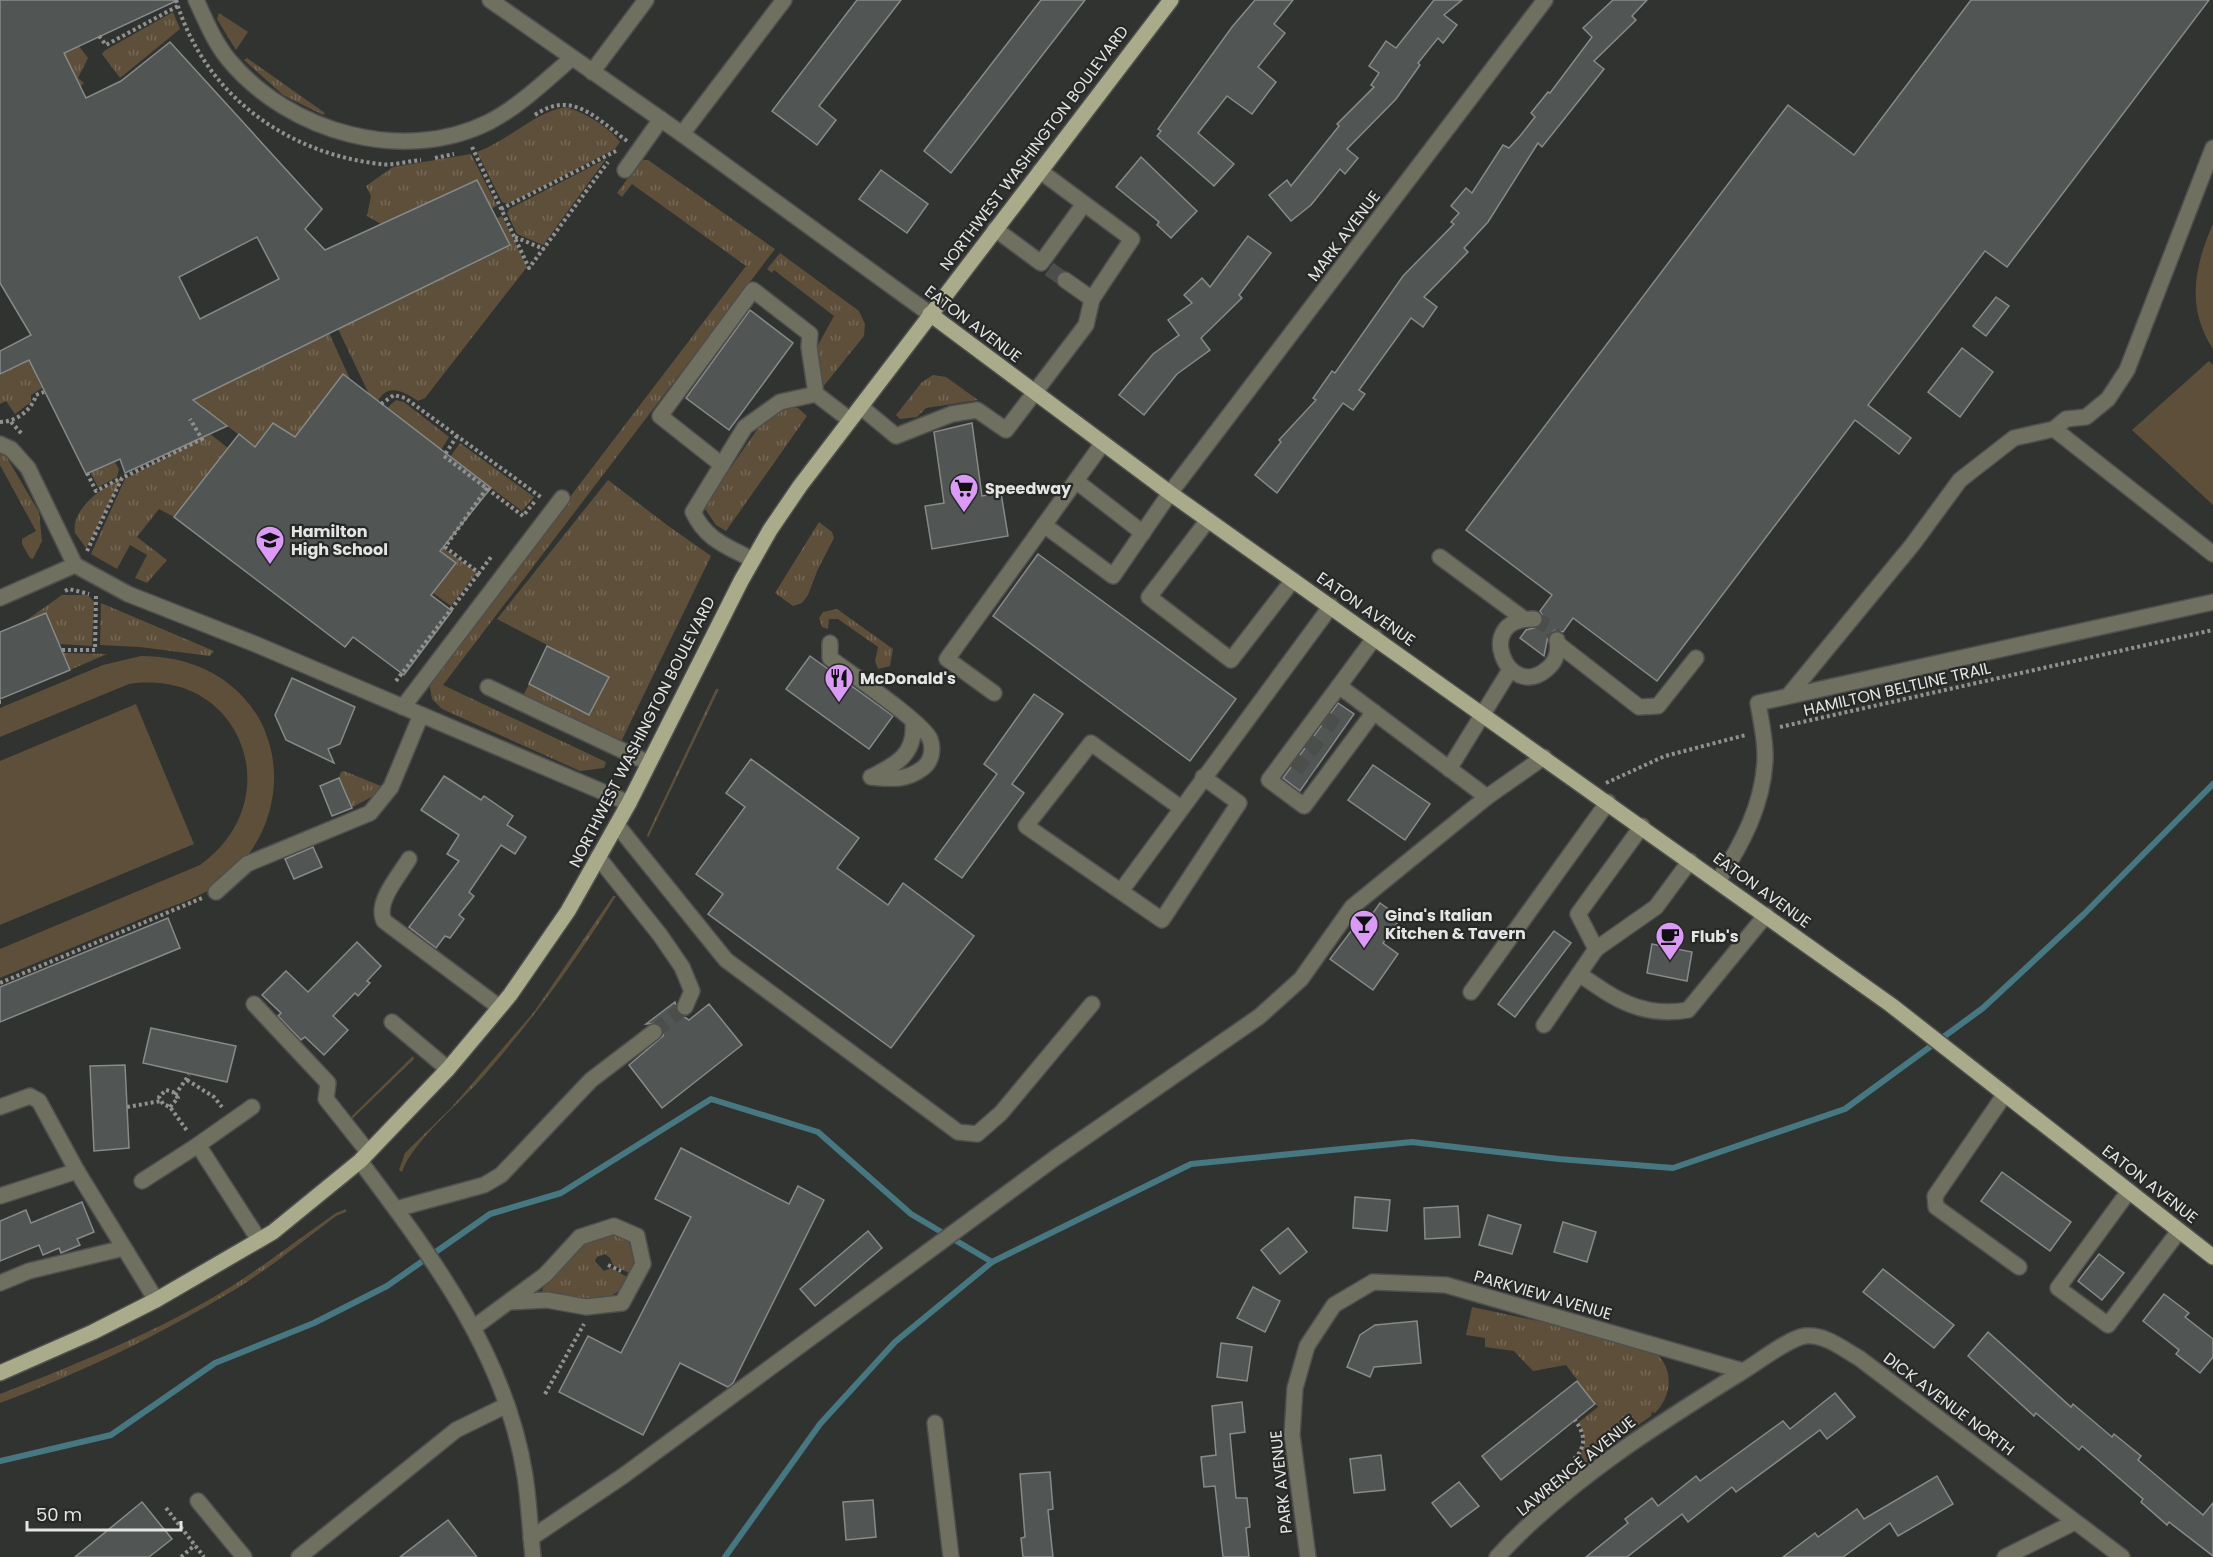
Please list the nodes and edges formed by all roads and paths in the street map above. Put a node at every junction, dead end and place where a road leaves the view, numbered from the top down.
1 (176, 0) edge
2 (196, 0) edge
3 (490, 0) edge
4 (646, 0) edge
5 (784, 0) edge
6 (1171, 0) edge
7 (1545, 0) edge
8 (178, 6) junction
9 (99, 36) dead end
10 (572, 58) junction
11 (592, 72) junction
12 (530, 119) dead end
13 (661, 119) junction
14 (682, 134) junction
15 (626, 140) junction
16 (482, 143) dead end
17 (472, 147) junction
18 (2213, 148) edge
19 (640, 150) junction
20 (617, 151) junction
21 (625, 170) dead end
22 (1040, 171) junction
23 (1084, 204) junction
24 (501, 209) junction
25 (995, 229) junction
26 (514, 237) junction
27 (544, 249) junction
28 (1065, 280) tunnel mouth
29 (1092, 299) junction
30 (930, 314) junction
31 (1034, 391) junction
32 (44, 392) dead end
33 (816, 394) junction
34 (381, 404) dead end
35 (861, 407) junction
36 (190, 419) dead end
37 (850, 420) junction
38 (0, 422) edge
39 (2054, 429) junction
40 (457, 436) junction
41 (1103, 443) junction
42 (0, 444) edge
43 (723, 463) junction
44 (87, 473) dead end
45 (122, 478) junction
46 (1076, 481) junction
47 (487, 488) junction
48 (1170, 493) junction
49 (539, 496) junction
50 (558, 503) joint
51 (1208, 520) junction
52 (1044, 525) junction
53 (1143, 533) junction
54 (2213, 554) edge
55 (491, 557) dead end
56 (1440, 557) dead end
57 (753, 560) junction
58 (75, 565) junction
59 (479, 573) junction
60 (1293, 580) junction
61 (59, 593) dead end
62 (0, 598) edge
63 (2213, 602) edge
64 (1331, 606) junction
65 (2213, 630) edge
66 (1375, 638) junction
67 (830, 643) dead end
68 (62, 650) dead end
69 (1696, 658) dead end
70 (1510, 670) junction
71 (396, 681) dead end
72 (1339, 686) junction
73 (488, 687) dead end
74 (994, 693) dead end
75 (1789, 695) junction
76 (403, 707) junction
77 (1374, 712) junction
78 (1484, 714) junction
79 (421, 715) junction
80 (913, 722) junction
81 (1762, 731) junction
82 (1544, 757) junction
83 (649, 763) junction
84 (1449, 769) junction
85 (1203, 777) junction
86 (1593, 791) junction
87 (1487, 797) junction
88 (1608, 802) junction
89 (629, 803) junction
90 (1181, 808) junction
91 (617, 825) junction
92 (1642, 826) junction
93 (598, 857) junction
94 (409, 859) dead end
95 (1690, 861) junction
96 (1718, 881) junction
97 (1121, 891) junction
98 (216, 892) joint
99 (1766, 915) junction
100 (1596, 949) junction
101 (1579, 974) junction
102 (0, 983) edge
103 (1471, 992) dead end
104 (254, 1004) dead end
105 (1092, 1004) dead end
106 (499, 1007) junction
107 (686, 1007) dead end
108 (392, 1022) dead end
109 (1544, 1025) dead end
110 (654, 1032) tunnel mouth
111 (448, 1069) junction
112 (175, 1095) junction
113 (2006, 1095) junction
114 (161, 1101) junction
115 (0, 1107) edge
116 (127, 1107) dead end
117 (170, 1107) junction
118 (252, 1107) dead end
119 (232, 1121) junction
120 (198, 1145) junction
121 (364, 1156) junction
122 (78, 1171) junction
123 (142, 1181) dead end
124 (2129, 1191) junction
125 (0, 1196) edge
126 (396, 1209) junction
127 (2179, 1231) junction
128 (259, 1240) junction
129 (124, 1248) junction
130 (2213, 1257) edge
131 (2019, 1267) dead end
132 (0, 1283) edge
133 (156, 1300) junction
134 (510, 1302) junction
135 (1334, 1305) joint
136 (584, 1325) dead end
137 (472, 1328) junction
138 (1743, 1371) junction
139 (0, 1373) edge
140 (545, 1394) dead end
141 (507, 1405) junction
142 (1575, 1420) dead end
143 (935, 1423) dead end
144 (1574, 1459) dead end
145 (198, 1501) dead end
146 (166, 1508) dead end
147 (2075, 1522) junction
148 (531, 1538) junction
149 (195, 1545) junction
150 (181, 1557) edge
151 (204, 1557) edge
152 (244, 1557) edge
153 (300, 1557) edge
154 (533, 1557) edge
155 (951, 1557) edge
156 (1308, 1557) edge
157 (1497, 1557) edge
158 (2005, 1557) edge
159 (2122, 1557) edge

1 - 8 path
2 - 10 street
3 - 10 street, EATON AVENUE
4 - 11 street
5 - 14 street
6 - 22 main road, NORTHWEST WASHINGTON BOULEVARD
7 - 48 street, MARK AVENUE
8 - 9 path
8 - 17 path
10 - 11 street, EATON AVENUE
11 - 13 street, EATON AVENUE
12 - 15 path
13 - 14 street, EATON AVENUE
13 - 19 street
14 - 30 street, EATON AVENUE
15 - 19 path
15 - 20 path
16 - 17 path
17 - 24 path
18 - 39 street
19 - 21 street
20 - 24 path
20 - 27 path
22 - 23 street
22 - 25 main road, NORTHWEST WASHINGTON BOULEVARD
23 - 25 street
23 - 29 street
24 - 26 path
25 - 30 main road, NORTHWEST WASHINGTON BOULEVARD
26 - 27 path
26 - 27 path
28 - 29 street
29 - 31 street
30 - 31 main road, EATON AVENUE
30 - 35 main road, NORTHWEST WASHINGTON BOULEVARD
31 - 35 street
31 - 41 main road, EATON AVENUE
32 - 38 path
33 - 37 street
33 - 43 street
33 - 43 street
34 - 40 path
35 - 37 main road, NORTHWEST WASHINGTON BOULEVARD
36 - 45 path
37 - 57 main road, NORTHWEST WASHINGTON BOULEVARD
39 - 54 street
39 - 75 street
40 - 47 path
40 - 49 path
41 - 46 street
41 - 48 main road, EATON AVENUE
42 - 58 street
43 - 57 street
44 - 45 path
45 - 58 path
46 - 52 street
46 - 53 street
47 - 49 path
47 - 59 path
48 - 51 main road, EATON AVENUE
48 - 53 street, MARK AVENUE
49 - 50 path
50 - 76 street
51 - 60 main road, EATON AVENUE
51 - 60 street
52 - 53 street, MARK AVENUE
52 - 74 street
55 - 59 path
56 - 70 street
57 - 83 main road, NORTHWEST WASHINGTON BOULEVARD
58 - 62 street
58 - 76 street
59 - 71 path
60 - 64 main road, EATON AVENUE
61 - 68 path
63 - 75 street
64 - 66 main road, EATON AVENUE
64 - 85 street
65 - 81 path, HAMILTON BELTLINE TRAIL
66 - 72 street
66 - 78 main road, EATON AVENUE
67 - 80 street
69 - 70 street
70 - 78 street
72 - 77 street
72 - 77 street
73 - 83 street
75 - 81 street
76 - 79 street
77 - 84 street
78 - 82 main road, EATON AVENUE
78 - 84 street
79 - 89 street
79 - 98 street
80 - 80 street
81 - 86 path, HAMILTON BELTLINE TRAIL
81 - 96 street
82 - 86 main road, EATON AVENUE
82 - 87 street
83 - 89 main road, NORTHWEST WASHINGTON BOULEVARD
84 - 87 street
85 - 90 street
85 - 97 street
86 - 88 main road, EATON AVENUE
87 - 148 street
88 - 92 main road, EATON AVENUE
88 - 103 street
89 - 91 main road, NORTHWEST WASHINGTON BOULEVARD
90 - 97 street
90 - 97 street
91 - 93 main road, NORTHWEST WASHINGTON BOULEVARD
91 - 105 street
92 - 95 main road, EATON AVENUE
92 - 100 street
93 - 106 main road, NORTHWEST WASHINGTON BOULEVARD
93 - 107 street
94 - 106 street
95 - 96 main road, EATON AVENUE
95 - 100 street
96 - 99 main road, EATON AVENUE
98 - 102 path
99 - 101 street
99 - 113 main road, EATON AVENUE
100 - 101 street
101 - 109 street
104 - 121 street
106 - 111 main road, NORTHWEST WASHINGTON BOULEVARD
108 - 111 street
110 - 126 street
111 - 121 main road, NORTHWEST WASHINGTON BOULEVARD
112 - 114 path
112 - 117 path
112 - 119 path
113 - 124 main road, EATON AVENUE
113 - 131 street
114 - 116 path
114 - 117 path
115 - 122 street
117 - 120 path
118 - 119 street
119 - 120 street
120 - 123 street
120 - 128 street
121 - 126 street
121 - 128 main road, NORTHWEST WASHINGTON BOULEVARD
122 - 125 street
122 - 129 street
124 - 127 main road, EATON AVENUE
124 - 127 street
126 - 137 street
127 - 130 main road, EATON AVENUE
128 - 133 main road, NORTHWEST WASHINGTON BOULEVARD
129 - 132 street
129 - 133 street
133 - 139 main road, NORTHWEST WASHINGTON BOULEVARD
134 - 134 street
134 - 137 street
135 - 138 street, PARKVIEW AVENUE
135 - 156 street, PARK AVENUE
136 - 140 path
137 - 141 street
138 - 147 street, DICK AVENUE NORTH
138 - 157 street, LAWRENCE AVENUE
141 - 148 street
141 - 153 street
142 - 144 path
143 - 155 street
145 - 152 street
146 - 149 path
147 - 158 street
147 - 159 street, DICK AVENUE NORTH
148 - 154 street
149 - 150 path
149 - 151 path

